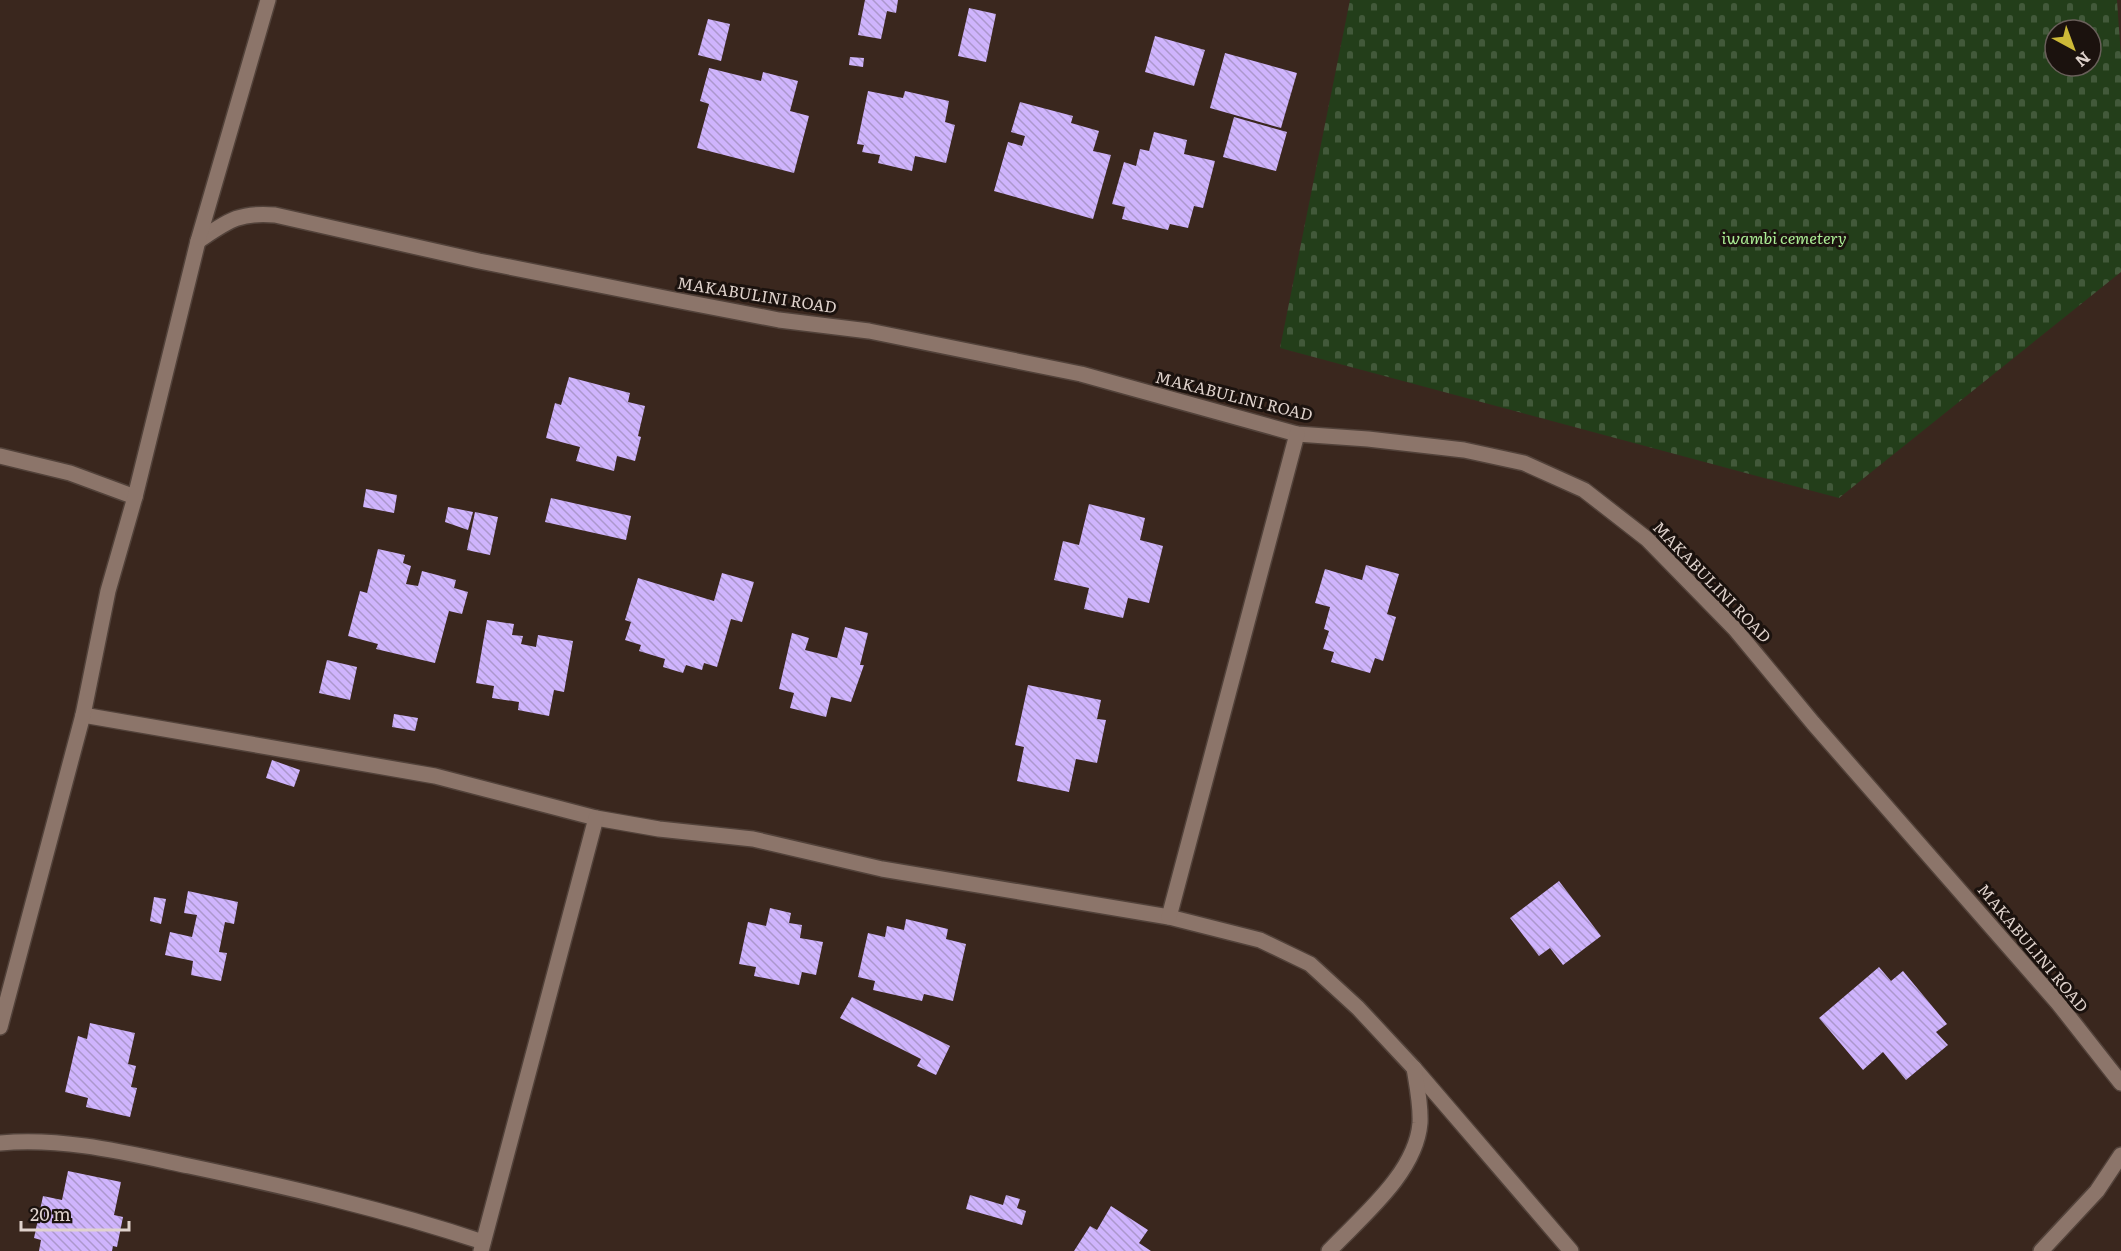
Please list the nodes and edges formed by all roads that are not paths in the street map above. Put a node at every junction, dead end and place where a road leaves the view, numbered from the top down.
1 (268, 0) edge
2 (198, 241) junction
3 (1297, 434) junction
4 (0, 456) edge
5 (135, 497) junction
6 (83, 715) junction
7 (596, 818) junction
8 (1168, 917) junction
9 (0, 1027) edge
10 (1413, 1067) junction
11 (2121, 1083) edge
12 (0, 1143) edge
13 (2121, 1155) edge
14 (482, 1247) edge
15 (1329, 1251) edge
16 (1571, 1251) edge
17 (2041, 1251) edge

1 - 2 street
2 - 3 street, MAKABULINI ROAD
2 - 5 street
3 - 8 street
3 - 11 street, MAKABULINI ROAD
4 - 5 street
5 - 6 street
6 - 7 street
6 - 9 street
7 - 8 street
7 - 14 street
8 - 10 street
10 - 15 street
10 - 16 street
12 - 14 street
13 - 17 street

